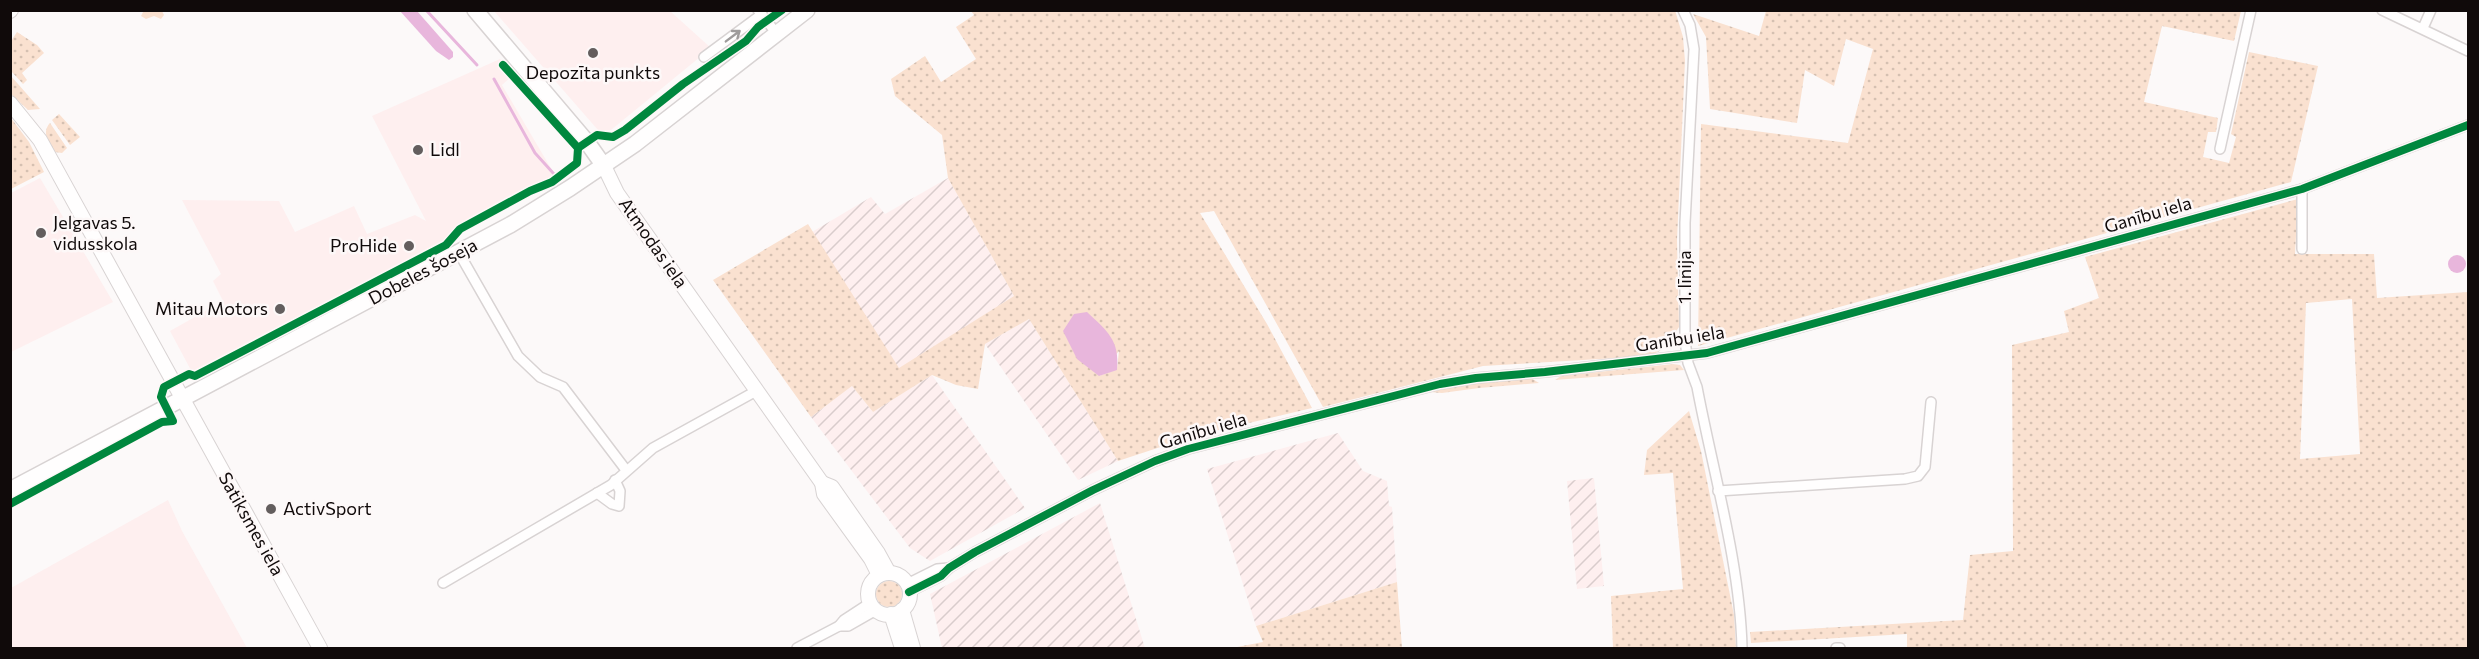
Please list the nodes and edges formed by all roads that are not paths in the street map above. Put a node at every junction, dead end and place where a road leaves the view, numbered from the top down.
1 (475, 10) edge
2 (807, 10) edge
3 (1683, 10) edge
4 (2251, 10) edge
5 (2382, 10) edge
6 (2431, 10) edge
7 (760, 12) edge
8 (2423, 28) junction
9 (777, 34) junction
10 (2469, 51) edge
11 (704, 57) dead end
12 (10, 103) edge
13 (2469, 125) edge
14 (2220, 149) dead end
15 (603, 166) junction
16 (2302, 189) junction
17 (2302, 249) dead end
18 (459, 253) junction
19 (1688, 357) junction
20 (758, 390) junction
21 (183, 399) junction
22 (1931, 402) dead end
23 (626, 470) junction
24 (615, 480) junction
25 (10, 490) edge
26 (1718, 491) junction
27 (597, 493) junction
28 (884, 574) junction
29 (442, 583) dead end
30 (908, 588) junction
31 (873, 606) junction
32 (896, 612) junction
33 (320, 648) edge
34 (796, 648) edge
35 (902, 648) edge
36 (913, 648) edge
37 (1742, 648) edge

1 - 15 main road, Atmodas iela
2 - 9 main road, Dobeles šoseja
3 - 19 street, 1. līnija
4 - 14 street
5 - 8 street
6 - 8 street
7 - 9 street
11 -> 7 street
8 - 10 street
9 - 15 main road, Dobeles šoseja
12 - 21 main road, Satiksmes iela
13 - 16 street, Ganību iela
15 - 18 main road, Dobeles šoseja
15 - 20 main road, Atmodas iela
16 - 17 street
16 - 19 street, Ganību iela
18 - 21 main road, Dobeles šoseja
18 - 23 street
19 - 26 street, 1. līnija
19 - 30 street, Ganību iela
20 - 23 street
20 - 28 main road, Atmodas iela
21 - 25 main road, Dobeles šoseja
21 - 33 main road, Satiksmes iela
22 - 26 street
23 - 24 street
24 - 27 street
24 - 27 street
26 - 37 street, 1. līnija
27 - 29 street
28 - 30 main road
28 - 31 main road
30 - 32 main road
31 - 32 main road
31 - 34 street
32 - 35 main road
32 - 36 main road

